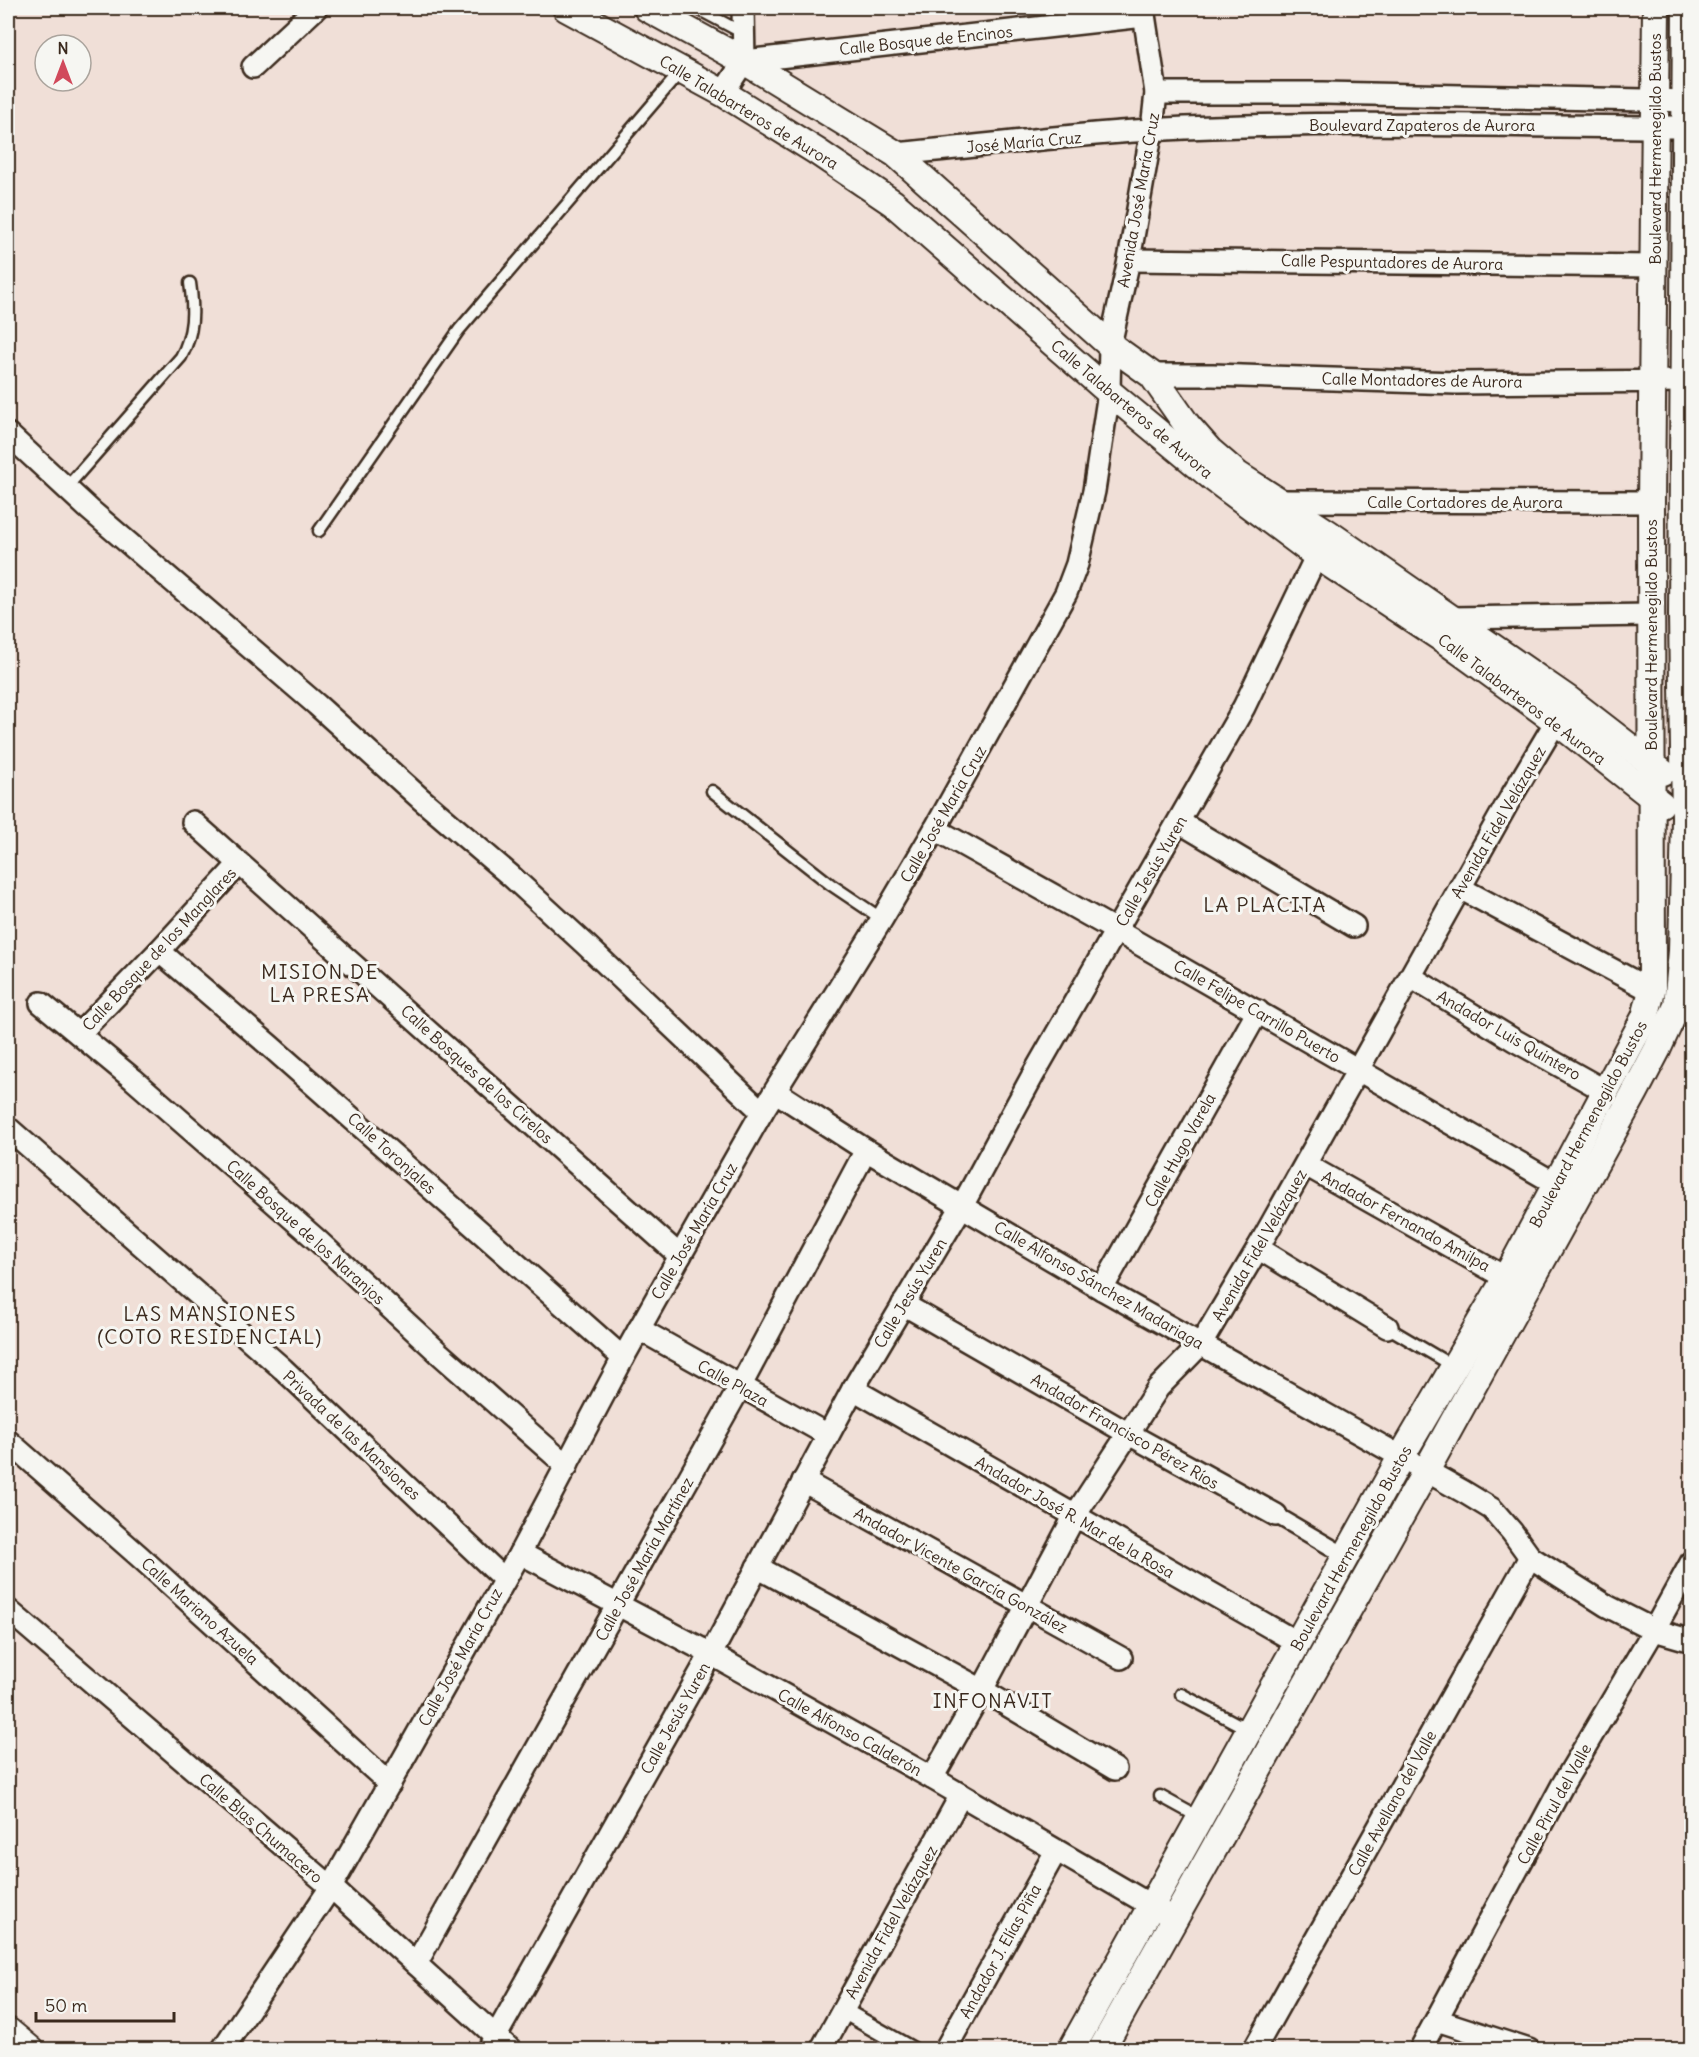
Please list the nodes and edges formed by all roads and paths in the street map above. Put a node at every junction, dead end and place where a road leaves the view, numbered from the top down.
1 (316, 8) edge
2 (566, 8) edge
3 (647, 8) edge
4 (696, 8) edge
5 (743, 8) edge
6 (1656, 8) edge
7 (1686, 8) edge
8 (1144, 11) edge
9 (743, 33) junction
10 (744, 61) junction
11 (253, 67) dead end
12 (682, 69) junction
13 (723, 93) junction
14 (1156, 93) junction
15 (1324, 93) junction
16 (1654, 100) junction
17 (1688, 101) edge
18 (1325, 123) junction
19 (1655, 127) junction
20 (1688, 127) edge
21 (1152, 129) junction
22 (896, 154) junction
23 (1129, 260) junction
24 (1687, 262) edge
25 (1654, 266) junction
26 (190, 283) dead end
27 (1110, 345) junction
28 (1152, 375) junction
29 (1687, 381) edge
30 (1653, 382) junction
31 (1109, 392) junction
32 (8, 434) edge
33 (66, 488) junction
34 (1687, 500) edge
35 (1278, 501) junction
36 (1651, 502) junction
37 (319, 531) dead end
38 (1322, 544) junction
39 (1651, 615) junction
40 (1687, 616) edge
41 (1451, 618) junction
42 (1562, 711) junction
43 (1688, 729) edge
44 (1651, 765) junction
45 (1688, 790) edge
46 (712, 791) dead end
47 (1653, 799) junction
48 (1688, 821) edge
49 (193, 822) dead end
50 (1179, 822) junction
51 (935, 830) junction
52 (239, 864) junction
53 (1460, 888) junction
54 (882, 919) junction
55 (1354, 926) dead end
56 (1117, 931) junction
57 (159, 951) junction
58 (1411, 977) junction
59 (1686, 988) edge
60 (1652, 991) junction
61 (41, 1003) dead end
62 (1258, 1011) junction
63 (79, 1034) junction
64 (1359, 1070) junction
65 (776, 1092) junction
66 (1607, 1092) junction
67 (762, 1112) junction
68 (8, 1128) edge
69 (866, 1150) junction
70 (1306, 1165) junction
71 (1567, 1190) junction
72 (962, 1206) junction
73 (1258, 1248) junction
74 (680, 1256) junction
75 (1506, 1278) junction
76 (1102, 1289) junction
77 (903, 1304) junction
78 (1387, 1327) joint
79 (639, 1329) junction
80 (1201, 1344) junction
81 (623, 1358) junction
82 (1454, 1366) junction
83 (740, 1387) junction
84 (853, 1389) junction
85 (1129, 1434) junction
86 (828, 1435) junction
87 (8, 1441) edge
88 (1401, 1457) junction
89 (567, 1466) junction
90 (1426, 1471) junction
91 (803, 1481) junction
92 (1276, 1515) joint
93 (1074, 1517) junction
94 (520, 1553) junction
95 (1346, 1557) junction
96 (1530, 1557) junction
97 (1692, 1561) edge
98 (757, 1567) junction
99 (504, 1579) junction
100 (619, 1605) junction
101 (1025, 1606) junction
102 (8, 1610) edge
103 (1654, 1630) junction
104 (1692, 1641) edge
105 (1298, 1643) junction
106 (711, 1654) junction
107 (1120, 1658) dead end
108 (1281, 1675) junction
109 (1304, 1688) junction
110 (982, 1690) junction
111 (1181, 1694) dead end
112 (1249, 1730) junction
113 (1115, 1769) dead end
114 (932, 1778) junction
115 (390, 1784) junction
116 (961, 1795) junction
117 (1160, 1796) dead end
118 (1200, 1818) junction
119 (1056, 1851) junction
120 (331, 1887) junction
121 (1151, 1905) junction
122 (1175, 1919) junction
123 (416, 1964) junction
124 (842, 2010) junction
125 (1437, 2020) junction
126 (8, 2031) edge
127 (498, 2045) edge
128 (31, 2049) edge
129 (222, 2049) edge
130 (821, 2049) edge
131 (912, 2049) edge
132 (945, 2049) edge
133 (1071, 2049) edge
134 (1101, 2049) edge
135 (1254, 2049) edge
136 (1420, 2049) edge
137 (1529, 2049) edge

1 - 11 street
2 - 12 street, Calle Talabarteros de Aurora
3 - 10 street, Calle Talabarteros de Aurora
4 - 9 lane
5 - 9 street
6 - 16 street, Boulevard Hermenegildo Bustos
7 - 17 street, Boulevard Hermenegildo Bustos
8 - 10 street, Calle Bosque de Encinos
8 - 14 street, Avenida José María Cruz
9 - 10 street
10 - 13 street
10 - 22 street, Calle Talabarteros de Aurora
12 - 13 street, Calle Talabarteros de Aurora
12 - 37 lane
13 - 31 street, Calle Talabarteros de Aurora
14 - 15 street, Boulevard Zapateros de Aurora
14 - 21 street, Avenida José María Cruz
15 - 16 street, Boulevard Zapateros de Aurora
15 - 18 street
16 - 17 street, Boulevard Zapateros de Aurora
16 - 19 street, Boulevard Hermenegildo Bustos
17 - 20 street, Boulevard Hermenegildo Bustos
18 - 19 street, Boulevard Zapateros de Aurora
18 - 21 street, Boulevard Zapateros de Aurora
19 - 20 street, Boulevard Zapateros de Aurora
19 - 25 street, Boulevard Hermenegildo Bustos
20 - 24 street, Boulevard Hermenegildo Bustos
21 - 22 street, José María Cruz
21 - 23 street, Avenida José María Cruz
22 - 27 street, Calle Talabarteros de Aurora
23 - 25 street, Calle Pespuntadores de Aurora
23 - 27 street, Avenida José María Cruz
24 - 29 street, Boulevard Hermenegildo Bustos
25 - 30 street, Boulevard Hermenegildo Bustos
26 - 33 lane
27 - 28 street, Calle Talabarteros de Aurora
27 - 31 street, Avenida José María Cruz
28 - 30 street, Calle Montadores de Aurora
28 - 35 street, Calle Talabarteros de Aurora
29 - 30 street, Calle Montadores de Aurora
29 - 34 street, Boulevard Hermenegildo Bustos
30 - 36 street, Boulevard Hermenegildo Bustos
31 - 38 street, Calle Talabarteros de Aurora
31 - 51 street, Calle José María Cruz
32 - 33 street
33 - 67 street
34 - 40 street, Boulevard Hermenegildo Bustos
35 - 36 street, Calle Cortadores de Aurora
35 - 38 street, Calle Talabarteros de Aurora
36 - 39 street, Boulevard Hermenegildo Bustos
38 - 41 street, Calle Talabarteros de Aurora
38 - 42 street, Calle Talabarteros de Aurora
38 - 50 street, Calle Jesús Yuren
39 - 41 street
39 - 44 street, Boulevard Hermenegildo Bustos
40 - 43 street, Boulevard Hermenegildo Bustos
41 - 42 street, Calle Talabarteros de Aurora
42 - 44 street, Calle Talabarteros de Aurora
42 - 47 street, Calle Talabarteros de Aurora
42 - 53 street, Avenida Fidel Velázquez
43 - 45 street, Boulevard Hermenegildo Bustos
44 - 45 street, Calle Talabarteros de Aurora
44 - 47 street, Boulevard Hermenegildo Bustos
45 - 48 street, Boulevard Hermenegildo Bustos
46 - 54 lane
47 - 48 street, Calle Talabarteros de Aurora
47 - 60 street, Boulevard Hermenegildo Bustos
48 - 59 street, Boulevard Hermenegildo Bustos
49 - 52 street, Calle Bosques de los Cirelos
50 - 55 street
50 - 56 street, Calle Jesús Yuren
51 - 54 street, Calle José María Cruz
51 - 56 street, Calle Felipe Carrillo Puerto
52 - 57 street, Calle Bosque de los Manglares
52 - 74 street, Calle Bosques de los Cirelos
53 - 58 street, Avenida Fidel Velázquez
53 - 60 street
54 - 65 street, Calle José María Cruz
56 - 62 street, Calle Felipe Carrillo Puerto
56 - 72 street, Calle Jesús Yuren
57 - 63 street, Calle Bosque de los Manglares
57 - 81 street, Calle Toronjales
58 - 64 street, Avenida Fidel Velázquez
58 - 66 street, Andador Luis Quintero
59 - 71 street, Boulevard Hermenegildo Bustos
60 - 66 street, Boulevard Hermenegildo Bustos
61 - 63 street, Calle Bosque de los Naranjos
62 - 64 street, Calle Felipe Carrillo Puerto
62 - 76 street, Calle Hugo Varela
63 - 89 street, Calle Bosque de los Naranjos
64 - 70 street, Avenida Fidel Velázquez
64 - 71 street, Calle Felipe Carrillo Puerto
65 - 67 street, Calle José María Cruz
65 - 69 street, Calle Alfonso Sánchez Madariaga
66 - 71 street, Boulevard Hermenegildo Bustos
67 - 74 street, Calle José María Cruz
68 - 99 street, Privada de las Mansiones
69 - 72 street, Calle Alfonso Sánchez Madariaga
69 - 83 street, Calle José María Martínez
70 - 73 street, Avenida Fidel Velázquez
70 - 75 street, Andador Fernando Amilpa
71 - 75 street, Boulevard Hermenegildo Bustos
71 - 90 street, Boulevard Hermenegildo Bustos
72 - 76 street, Calle Alfonso Sánchez Madariaga
72 - 77 street, Calle Jesús Yuren
73 - 78 street
73 - 80 street, Avenida Fidel Velázquez
74 - 79 street, Calle José María Cruz
75 - 82 street, Boulevard Hermenegildo Bustos
76 - 80 street, Calle Alfonso Sánchez Madariaga
77 - 84 street, Calle Jesús Yuren
77 - 85 street, Andador Francisco Pérez Ríos
78 - 82 lane
79 - 81 street, Calle José María Cruz
79 - 83 street, Calle Plaza
80 - 85 street, Avenida Fidel Velázquez
80 - 88 street, Calle Alfonso Sánchez Madariaga
81 - 89 street, Calle José María Cruz
82 - 88 street, Boulevard Hermenegildo Bustos
83 - 86 street, Calle Plaza
83 - 100 street, Calle José María Martínez
84 - 86 street, Calle Jesús Yuren
84 - 93 street, Andador José R. Mar de la Rosa
85 - 92 street, Andador Francisco Pérez Ríos
85 - 93 street, Avenida Fidel Velázquez
86 - 91 street, Calle Jesús Yuren
87 - 115 street, Calle Mariano Azuela
88 - 90 street, Calle Alfonso Sánchez Madariaga
88 - 95 street, Boulevard Hermenegildo Bustos
89 - 94 street, Calle José María Cruz
90 - 96 street, Calle Alfonso Sánchez Madariaga
90 - 109 street, Boulevard Hermenegildo Bustos
91 - 98 street, Calle Jesús Yuren
91 - 101 street, Andador Vicente García González
92 - 95 street, Andador Francisco Pérez Ríos
93 - 101 street, Avenida Fidel Velázquez
93 - 105 street, Andador José R. Mar de la Rosa
94 - 99 street, Calle José María Cruz
94 - 100 street, Calle Alfonso Calderón
95 - 105 street, Boulevard Hermenegildo Bustos
96 - 103 street
96 - 135 street, Calle Avellano del Valle
97 - 103 street, Calle Pirul del Valle
98 - 106 street, Calle Jesús Yuren
98 - 110 street
99 - 115 street, Calle José María Cruz
100 - 106 street, Calle Alfonso Calderón
100 - 123 street, Calle José María Martínez
101 - 107 street, Andador Vicente García González
101 - 110 street, Avenida Fidel Velázquez
102 - 120 street, Calle Blas Chumacero
103 - 104 street
103 - 125 street, Calle Pirul del Valle
105 - 108 street, Boulevard Hermenegildo Bustos
106 - 114 street, Calle Alfonso Calderón
106 - 127 street, Calle Jesús Yuren
108 - 109 street
108 - 112 street, Boulevard Hermenegildo Bustos
109 - 122 street, Boulevard Hermenegildo Bustos
110 - 113 street
110 - 114 street, Avenida Fidel Velázquez
111 - 112 lane
112 - 118 street, Boulevard Hermenegildo Bustos
114 - 116 street, Calle Alfonso Calderón
115 - 120 street, Calle José María Cruz
116 - 119 street, Calle Alfonso Calderón
116 - 124 street, Avenida Fidel Velázquez
117 - 118 lane
118 - 121 street, Boulevard Hermenegildo Bustos
119 - 121 street, Calle Alfonso Calderón
119 - 132 street, Andador J. Elías Piña
120 - 123 street, Calle Blas Chumacero
120 - 129 street, Calle José María Cruz
121 - 122 street, Calle Alfonso Calderón
121 - 133 street, Boulevard Hermenegildo Bustos
122 - 134 street, Boulevard Hermenegildo Bustos
123 - 127 street, Calle Blas Chumacero
124 - 130 street, Avenida Fidel Velázquez
124 - 131 street
125 - 136 street, Calle Pirul del Valle
125 - 137 street
126 - 128 street

